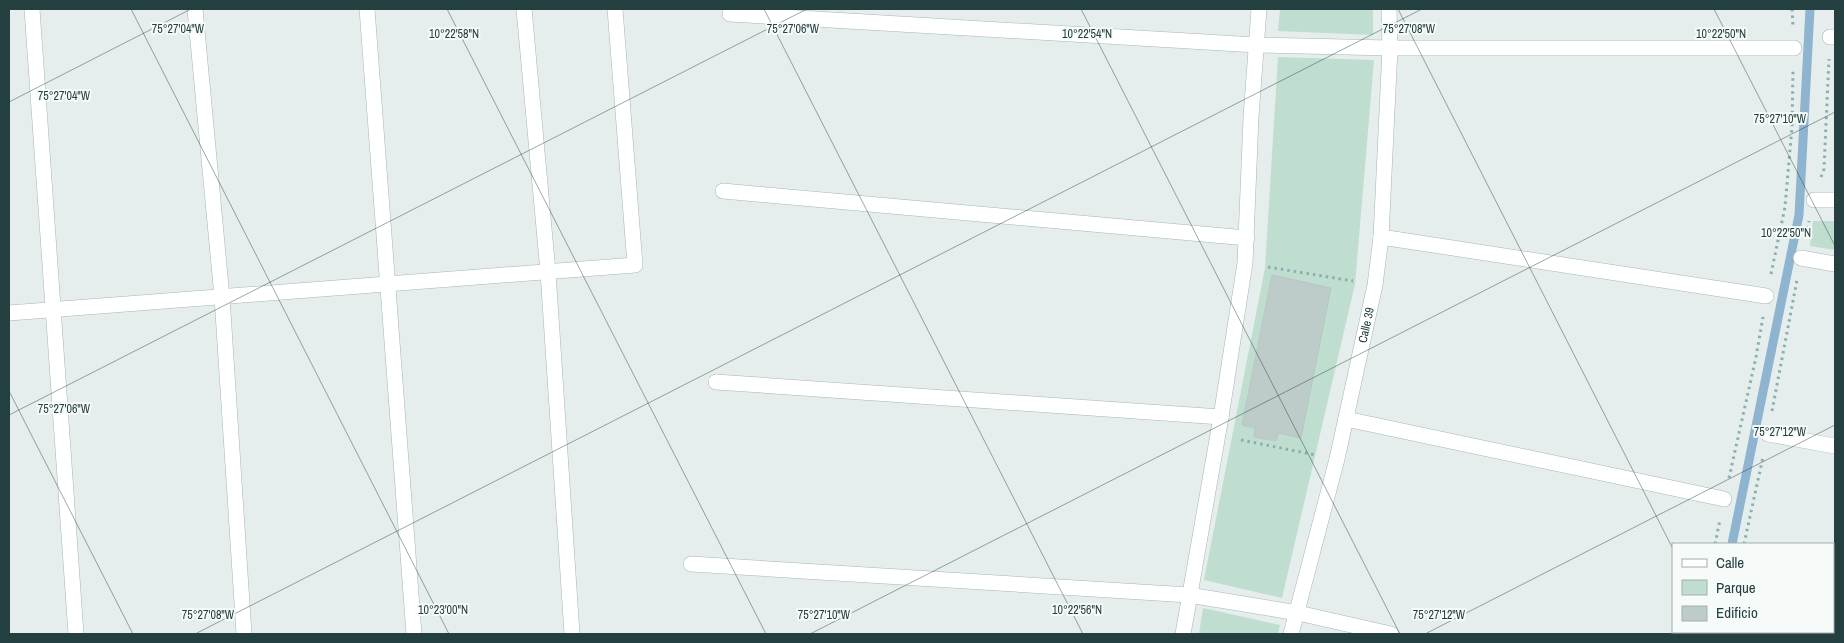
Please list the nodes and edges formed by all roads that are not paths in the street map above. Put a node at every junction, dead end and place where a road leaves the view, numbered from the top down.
1 (32, 9) edge
2 (195, 9) edge
3 (367, 9) edge
4 (524, 9) edge
5 (615, 9) edge
6 (1259, 9) edge
7 (1389, 9) edge
8 (730, 14) dead end
9 (1256, 45) junction
10 (1390, 48) junction
11 (1794, 48) dead end
12 (723, 191) dead end
13 (1814, 200) road end
14 (1835, 200) edge
15 (1381, 237) junction
16 (1247, 238) junction
17 (1801, 258) road end
18 (1835, 264) edge
19 (548, 272) junction
20 (388, 284) junction
21 (1766, 296) dead end
22 (222, 297) junction
23 (54, 310) junction
24 (9, 313) edge
25 (716, 382) dead end
26 (1221, 417) junction
27 (1346, 419) junction
28 (1768, 434) road end
29 (1835, 446) edge
30 (1724, 499) dead end
31 (691, 564) dead end
32 (1189, 595) junction
33 (1298, 613) junction
34 (76, 634) edge
35 (244, 634) edge
36 (414, 634) edge
37 (572, 634) edge
38 (1182, 634) edge
39 (1291, 634) edge
40 (1391, 634) edge

1 - 23 street
2 - 22 street
3 - 20 street
4 - 19 street
5 - 19 street
6 - 9 street
7 - 10 street, Calle 39
8 - 9 street
9 - 10 street
9 - 16 street
10 - 11 street
10 - 15 street, Calle 39
12 - 16 street
13 - 14 street
15 - 21 street
15 - 27 street, Calle 39
16 - 26 street
17 - 18 street
19 - 20 street
19 - 37 street
20 - 22 street
20 - 36 street
22 - 23 street
22 - 35 street
23 - 24 street
23 - 34 street
25 - 26 street
26 - 32 street
27 - 30 street
27 - 33 street, Calle 39
28 - 29 street
31 - 32 street
32 - 33 street
32 - 38 street
33 - 39 street, Calle 39
33 - 40 street

